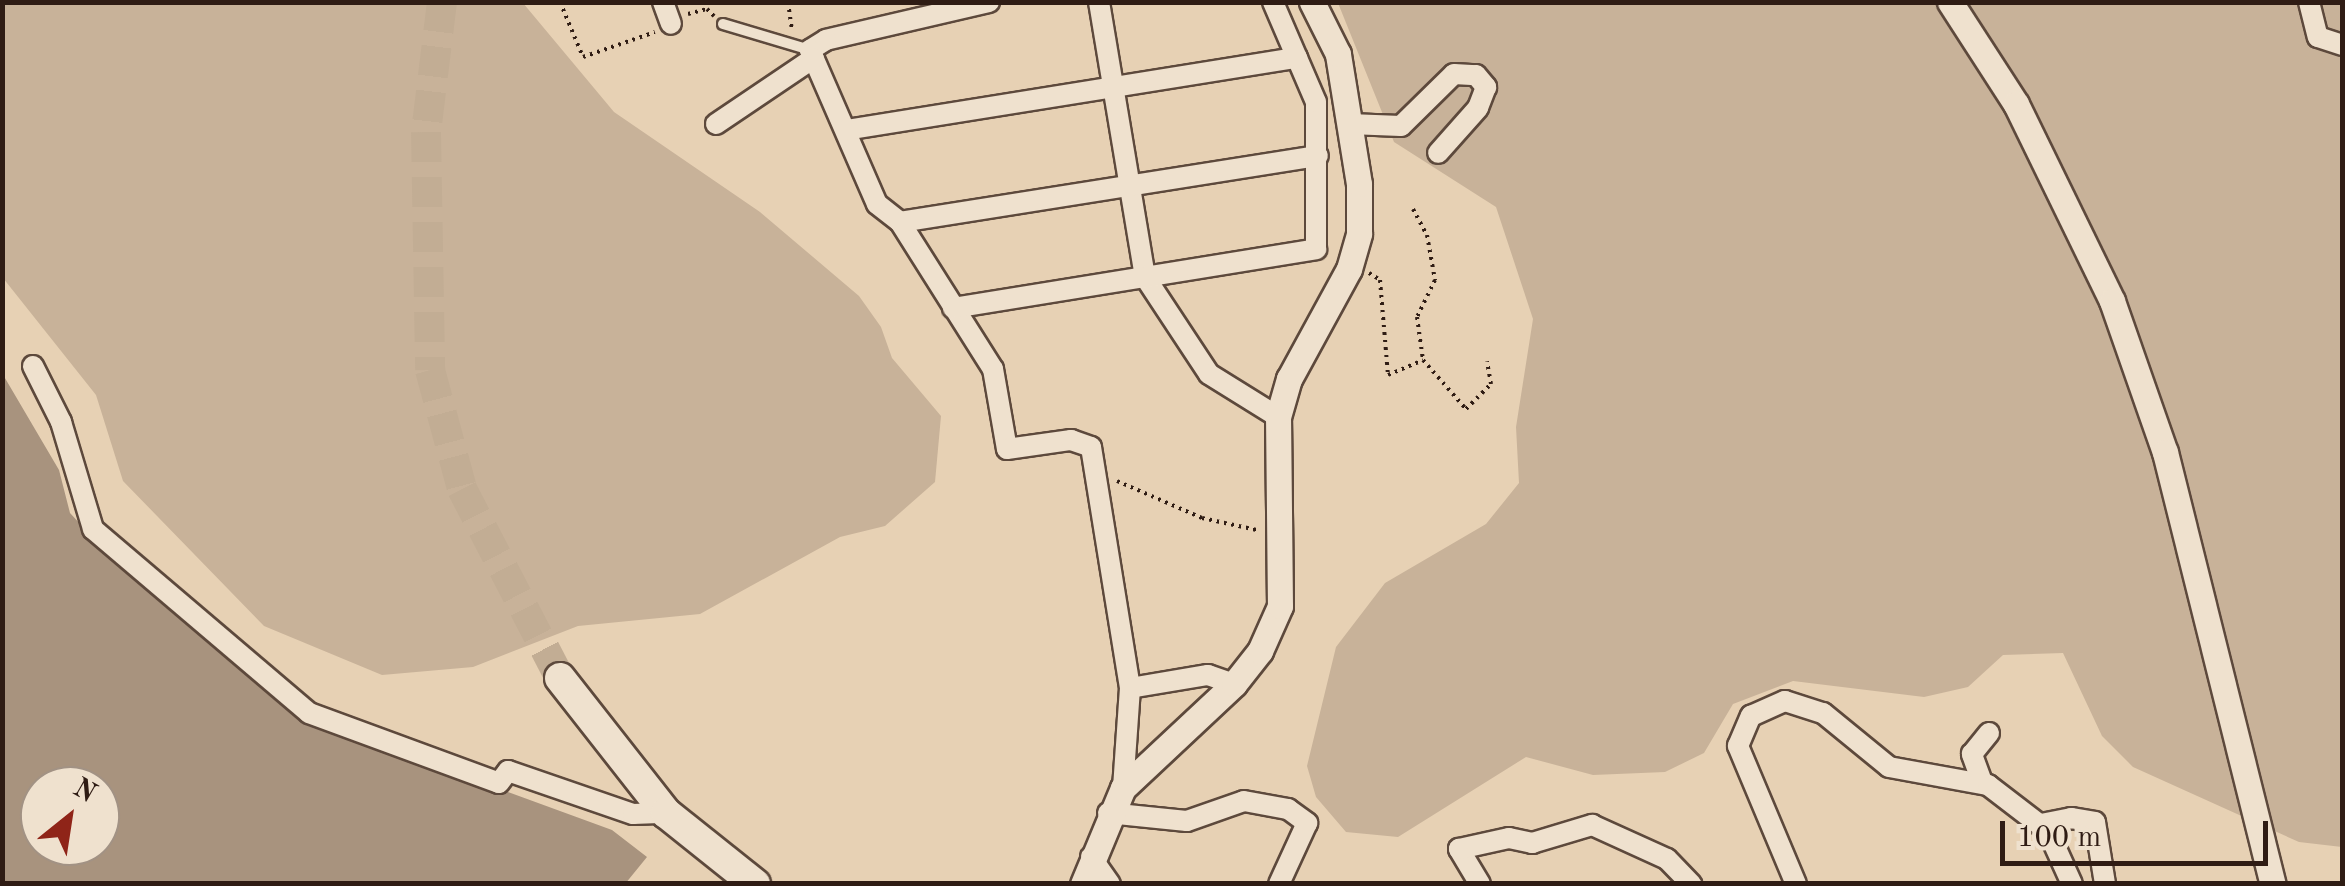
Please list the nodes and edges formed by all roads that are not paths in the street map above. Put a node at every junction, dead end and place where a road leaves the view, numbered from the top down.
1 (990, 2) edge
2 (1099, 2) edge
3 (1273, 2) edge
4 (1312, 2) edge
5 (1950, 2) edge
6 (2309, 2) edge
7 (723, 24) road end
8 (2342, 45) edge
9 (806, 49) junction
10 (1297, 58) junction
11 (1113, 89) junction
12 (716, 124) dead end
13 (1349, 124) junction
14 (846, 130) junction
15 (1438, 153) dead end
16 (1318, 156) junction
17 (1128, 184) junction
18 (900, 222) junction
19 (1145, 277) junction
20 (953, 308) junction
21 (33, 366) dead end
22 (1278, 417) junction
23 (560, 678) tunnel mouth
24 (1234, 684) junction
25 (1130, 688) junction
26 (1989, 733) dead end
27 (1982, 782) junction
28 (1123, 788) junction
29 (666, 813) junction
30 (1108, 814) junction
31 (2041, 824) junction
32 (1091, 857) junction
33 (755, 884) edge
34 (1083, 884) edge
35 (1110, 884) edge
36 (1279, 884) edge
37 (1480, 884) edge
38 (1690, 884) edge
39 (1796, 884) edge
40 (2072, 884) edge
41 (2105, 884) edge
42 (2272, 884) edge

1 - 9 street
2 - 11 street
3 - 10 street
4 - 13 street
5 - 42 street
6 - 8 street
7 - 9 lane
9 - 12 street
9 - 14 street
10 - 11 street
10 - 16 street
11 - 14 street
11 - 17 street
13 - 15 street
13 - 22 street
14 - 18 street
16 - 17 street
16 - 19 street
17 - 18 street
17 - 19 street
18 - 20 street
19 - 20 street
19 - 22 street
20 - 25 street
21 - 29 street
22 - 24 street
23 - 29 main road
24 - 25 street
24 - 28 street
25 - 28 street
26 - 27 street
27 - 31 street
27 - 39 street
28 - 30 street
29 - 33 main road
30 - 32 street
30 - 36 street
31 - 40 street
31 - 41 street
32 - 34 street
32 - 35 street
37 - 38 street

